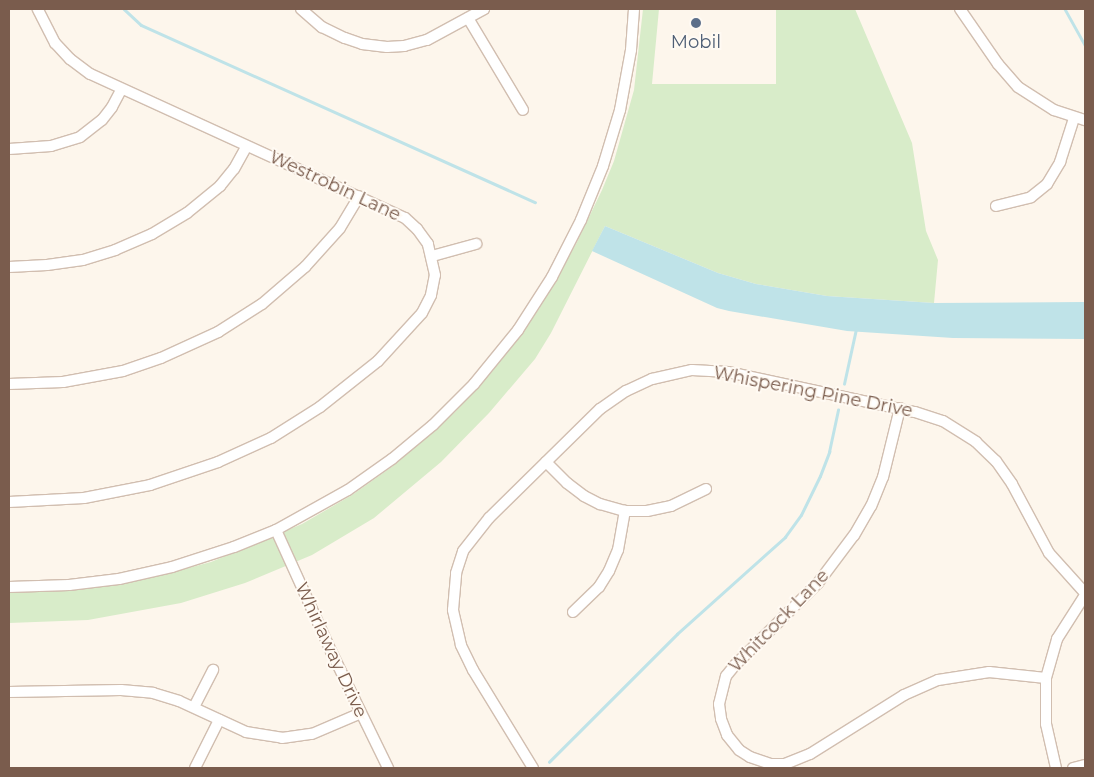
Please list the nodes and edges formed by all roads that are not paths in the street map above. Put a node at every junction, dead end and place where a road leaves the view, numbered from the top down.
1 (38, 9) edge
2 (302, 9) edge
3 (484, 9) edge
4 (634, 9) edge
5 (960, 9) edge
6 (468, 18) junction
7 (121, 90) junction
8 (523, 110) dead end
9 (1074, 118) junction
10 (1085, 120) edge
11 (247, 146) junction
12 (9, 149) edge
13 (359, 196) junction
14 (996, 206) dead end
15 (476, 244) dead end
16 (432, 256) junction
17 (9, 267) edge
18 (9, 384) edge
19 (900, 408) junction
20 (546, 462) junction
21 (706, 488) dead end
22 (9, 502) edge
23 (625, 511) junction
24 (276, 530) junction
25 (9, 587) edge
26 (1085, 594) edge
27 (573, 612) dead end
28 (213, 670) dead end
29 (1046, 678) junction
30 (9, 692) edge
31 (194, 707) junction
32 (361, 714) junction
33 (219, 720) junction
34 (1085, 765) edge
35 (195, 768) edge
36 (388, 768) edge
37 (533, 768) edge
38 (1056, 768) edge
39 (1073, 768) edge

1 - 7 street, Westrobin Lane
2 - 6 street
3 - 6 street
4 - 24 street
5 - 9 street
6 - 8 street
7 - 11 street, Westrobin Lane
7 - 12 street
9 - 10 street
9 - 14 street
11 - 13 street, Westrobin Lane
11 - 17 street
13 - 16 street, Westrobin Lane
13 - 18 street
15 - 16 street
16 - 22 street, Westrobin Lane
19 - 20 street, Whispering Pine Drive
19 - 26 street, Whispering Pine Drive
19 - 29 street, Whitcock Lane
20 - 23 street
20 - 37 street, Whispering Pine Drive
21 - 23 street
23 - 27 street
24 - 25 street
24 - 32 street, Whirlaway Drive
26 - 29 street
28 - 31 street
29 - 38 street
30 - 31 street
31 - 33 street
32 - 33 street
32 - 36 street, Whirlaway Drive
33 - 35 street
34 - 39 street

